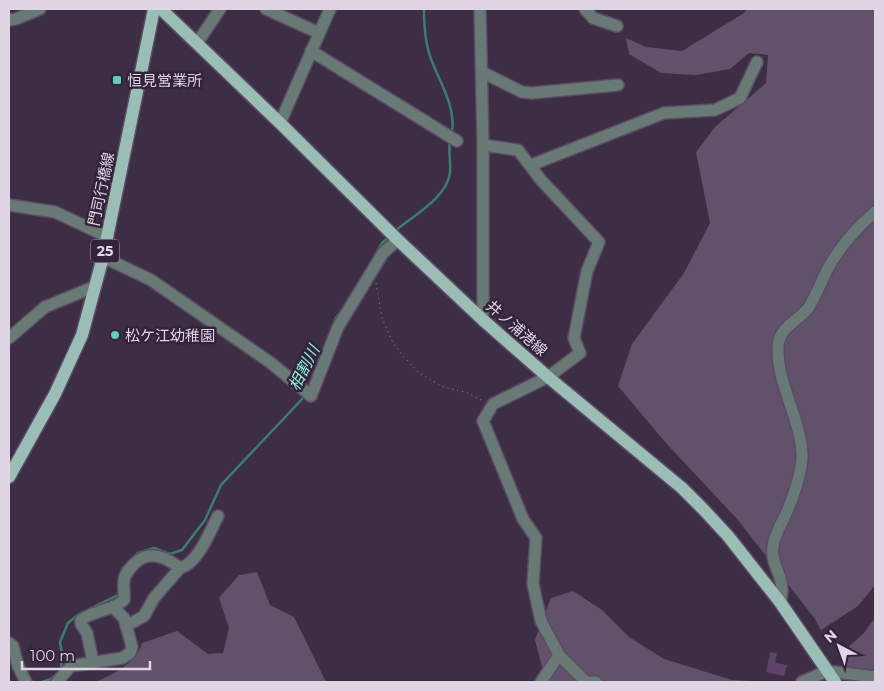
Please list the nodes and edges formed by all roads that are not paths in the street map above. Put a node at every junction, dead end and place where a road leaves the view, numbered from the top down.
1 (40, 9) edge
2 (154, 9) edge
3 (161, 9) edge
4 (220, 9) edge
5 (266, 9) edge
6 (330, 9) edge
7 (480, 9) edge
8 (585, 9) edge
9 (279, 11) edge
10 (9, 20) edge
11 (617, 26) dead end
12 (319, 33) junction
13 (197, 43) junction
14 (311, 50) junction
15 (757, 62) dead end
16 (482, 72) junction
17 (618, 85) dead end
18 (280, 123) junction
19 (456, 141) dead end
20 (483, 145) junction
21 (531, 165) junction
22 (9, 205) edge
23 (875, 212) edge
24 (108, 237) junction
25 (398, 240) junction
26 (104, 257) junction
27 (96, 286) junction
28 (483, 320) junction
29 (9, 338) edge
30 (548, 377) junction
31 (9, 476) edge
32 (218, 516) dead end
33 (180, 568) junction
34 (780, 602) junction
35 (113, 607) junction
36 (126, 626) junction
37 (9, 643) edge
38 (559, 655) junction
39 (93, 662) junction
40 (831, 677) edge
41 (875, 677) edge
42 (26, 682) edge
43 (57, 682) edge
44 (541, 682) edge
45 (596, 682) edge
46 (802, 682) edge

1 - 10 street
2 - 24 main road, 門司行橋線 / 25
3 - 13 main road, 井ノ浦港線
4 - 13 street
5 - 9 street
6 - 12 street
7 - 16 street
8 - 11 street
9 - 12 street
12 - 14 street
13 - 18 main road, 井ノ浦港線
14 - 18 street
14 - 19 street
15 - 21 street
16 - 17 street
16 - 20 street
18 - 25 main road, 井ノ浦港線
20 - 21 street
20 - 28 street
21 - 30 street
22 - 24 street
23 - 34 street
24 - 26 main road, 門司行橋線 / 25
25 - 26 street
25 - 28 main road, 井ノ浦港線
26 - 27 main road, 門司行橋線 / 25
27 - 29 street
27 - 31 main road, 門司行橋線 / 25
28 - 30 main road, 井ノ浦港線
30 - 34 main road, 井ノ浦港線
30 - 38 street
32 - 33 street
33 - 35 street
33 - 36 street
34 - 40 main road, 井ノ浦港線
35 - 36 street
35 - 39 street
36 - 39 street
37 - 42 street
38 - 44 street
38 - 45 street
39 - 43 street
40 - 41 street
40 - 46 street

